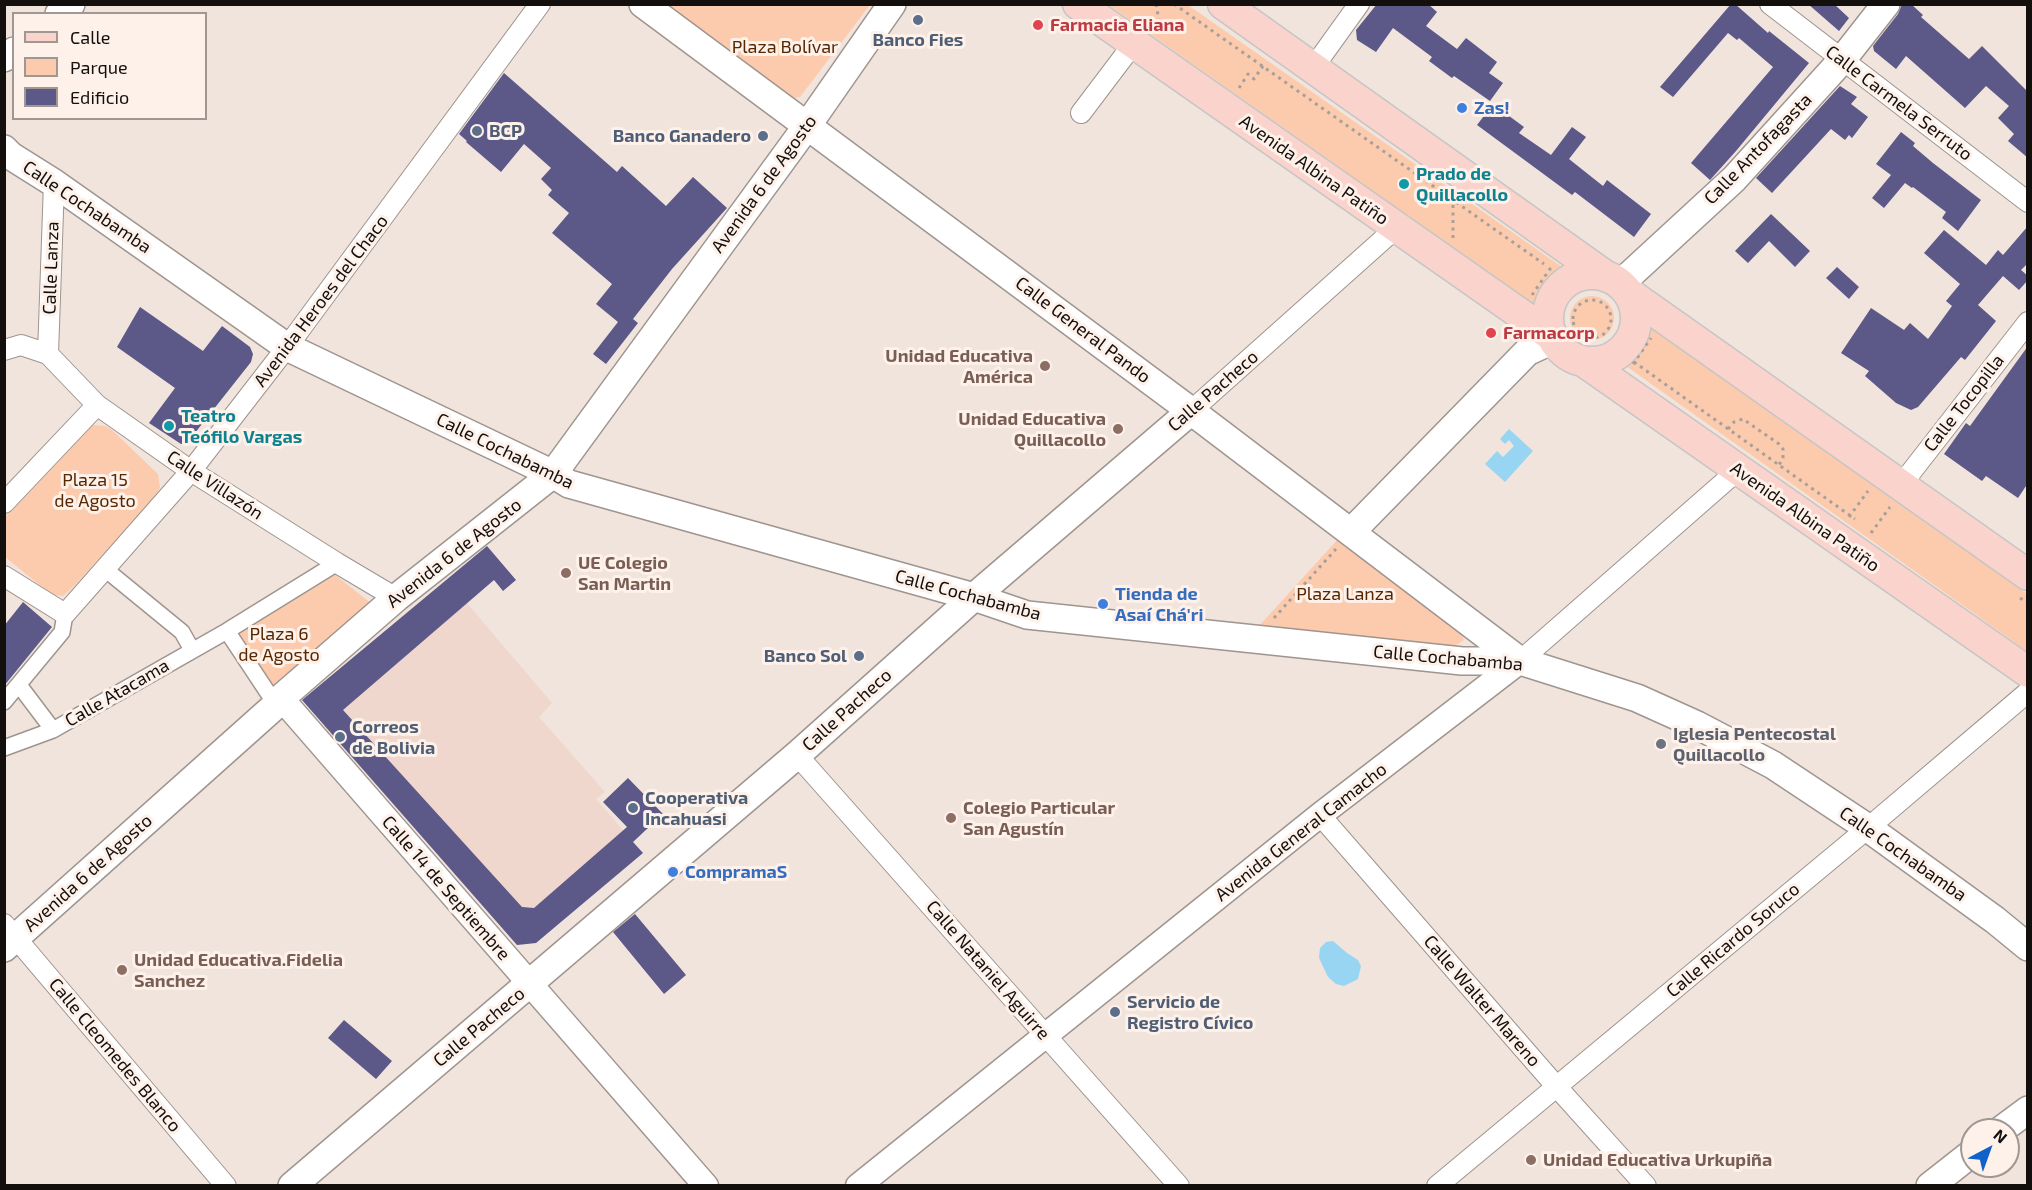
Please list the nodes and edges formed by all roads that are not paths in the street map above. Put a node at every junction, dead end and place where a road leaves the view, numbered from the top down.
1 (540, 4) edge
2 (643, 4) edge
3 (892, 4) edge
4 (1078, 4) edge
5 (1223, 4) edge
6 (1359, 4) edge
7 (1770, 4) edge
8 (1886, 4) edge
9 (1134, 43) junction
10 (1842, 60) junction
11 (1312, 68) junction
12 (1081, 113) dead end
13 (807, 126) junction
14 (4, 149) edge
15 (54, 183) junction
16 (2028, 202) edge
17 (1396, 228) junction
18 (1619, 285) junction
19 (2028, 322) edge
20 (1560, 335) junction
21 (287, 347) junction
22 (4, 350) edge
23 (48, 354) junction
24 (1583, 362) junction
25 (97, 405) junction
26 (1191, 411) junction
27 (1738, 470) junction
28 (191, 471) junction
29 (553, 474) junction
30 (1890, 490) junction
31 (4, 503) edge
32 (1351, 532) junction
33 (337, 563) junction
34 (105, 569) junction
35 (2028, 575) edge
36 (4, 576) edge
37 (974, 597) junction
38 (396, 598) junction
39 (64, 614) junction
40 (227, 631) junction
41 (192, 650) junction
42 (1520, 660) junction
43 (2028, 672) edge
44 (19, 685) junction
45 (2028, 692) edge
46 (4, 702) edge
47 (279, 702) junction
48 (53, 730) junction
49 (4, 748) edge
50 (798, 755) junction
51 (1320, 815) junction
52 (1868, 828) junction
53 (8, 936) edge
54 (2028, 947) edge
55 (530, 983) junction
56 (1046, 1036) junction
57 (1556, 1086) junction
58 (1960, 1162) edge
59 (226, 1185) edge
60 (292, 1185) edge
61 (706, 1185) edge
62 (858, 1185) edge
63 (1179, 1185) edge
64 (1437, 1185) edge
65 (1646, 1185) edge
66 (1930, 1185) edge

1 - 21 street, Avenida Heroes del Chaco
2 - 13 main road, Calle General Pando
3 - 13 main road, Avenida 6 de Agosto
4 - 9 main road, Avenida Albina Patiño
5 - 11 main road
6 - 11 street
7 - 10 street, Calle Carmela Serruto
8 - 10 main road, Calle Antofagasta
9 - 12 street
9 - 17 main road, Avenida Albina Patiño
10 - 16 street, Calle Carmela Serruto
10 - 18 main road, Calle Antofagasta
11 - 18 main road
13 - 26 main road, Calle General Pando
13 - 29 main road, Avenida 6 de Agosto
14 - 15 main road, Calle Cochabamba
15 - 21 main road, Calle Cochabamba
15 - 23 street, Calle Lanza
17 - 20 main road, Avenida Albina Patiño
17 - 26 street, Calle Pacheco
18 - 20 main road
18 - 24 main road
18 - 30 main road
19 - 30 street, Calle Tocopilla
20 - 24 main road, Avenida Albina Patiño
20 - 32 main road
21 - 28 street, Avenida Heroes del Chaco
21 - 29 main road, Calle Cochabamba
22 - 23 street
23 - 25 street, Calle Villazón
24 - 27 main road, Avenida Albina Patiño
25 - 28 street, Calle Villazón
25 - 31 street
26 - 32 main road, Calle General Pando
26 - 37 main road, Calle Pacheco
27 - 42 street, Avenida General Camacho
27 - 43 main road, Avenida Albina Patiño
28 - 33 street, Calle Villazón
28 - 34 street, Avenida Heroes del Chaco
29 - 37 main road, Calle Cochabamba
29 - 38 main road, Avenida 6 de Agosto
30 - 35 main road
32 - 42 main road, Calle General Pando
33 - 38 street, Calle Villazón
33 - 40 street, Calle Atacama
34 - 39 street, Avenida Heroes del Chaco
34 - 41 street
36 - 39 street
37 - 42 main road, Calle Cochabamba
37 - 50 main road, Calle Pacheco
38 - 47 main road, Avenida 6 de Agosto
39 - 44 street
40 - 41 street, Calle Atacama
40 - 47 street
41 - 48 street, Calle Atacama
42 - 51 street, Avenida General Camacho
42 - 52 main road, Calle Cochabamba
44 - 46 street
44 - 48 street
45 - 52 street, Calle Ricardo Soruco
47 - 53 main road, Avenida 6 de Agosto
47 - 55 street, Calle 14 de Septiembre
48 - 49 street, Calle Atacama
50 - 55 main road, Calle Pacheco
50 - 56 street, Calle Nataniel Aguirre
51 - 56 street, Avenida General Camacho
51 - 57 street, Calle Walter Mareno
52 - 54 main road, Calle Cochabamba
52 - 57 street, Calle Ricardo Soruco
53 - 59 street, Calle Cleomedes Blanco
55 - 60 main road, Calle Pacheco
55 - 61 street, Calle 14 de Septiembre
56 - 62 street, Avenida General Camacho
56 - 63 street, Calle Nataniel Aguirre
57 - 64 street, Calle Ricardo Soruco
57 - 65 street, Calle Walter Mareno
58 - 66 main road

